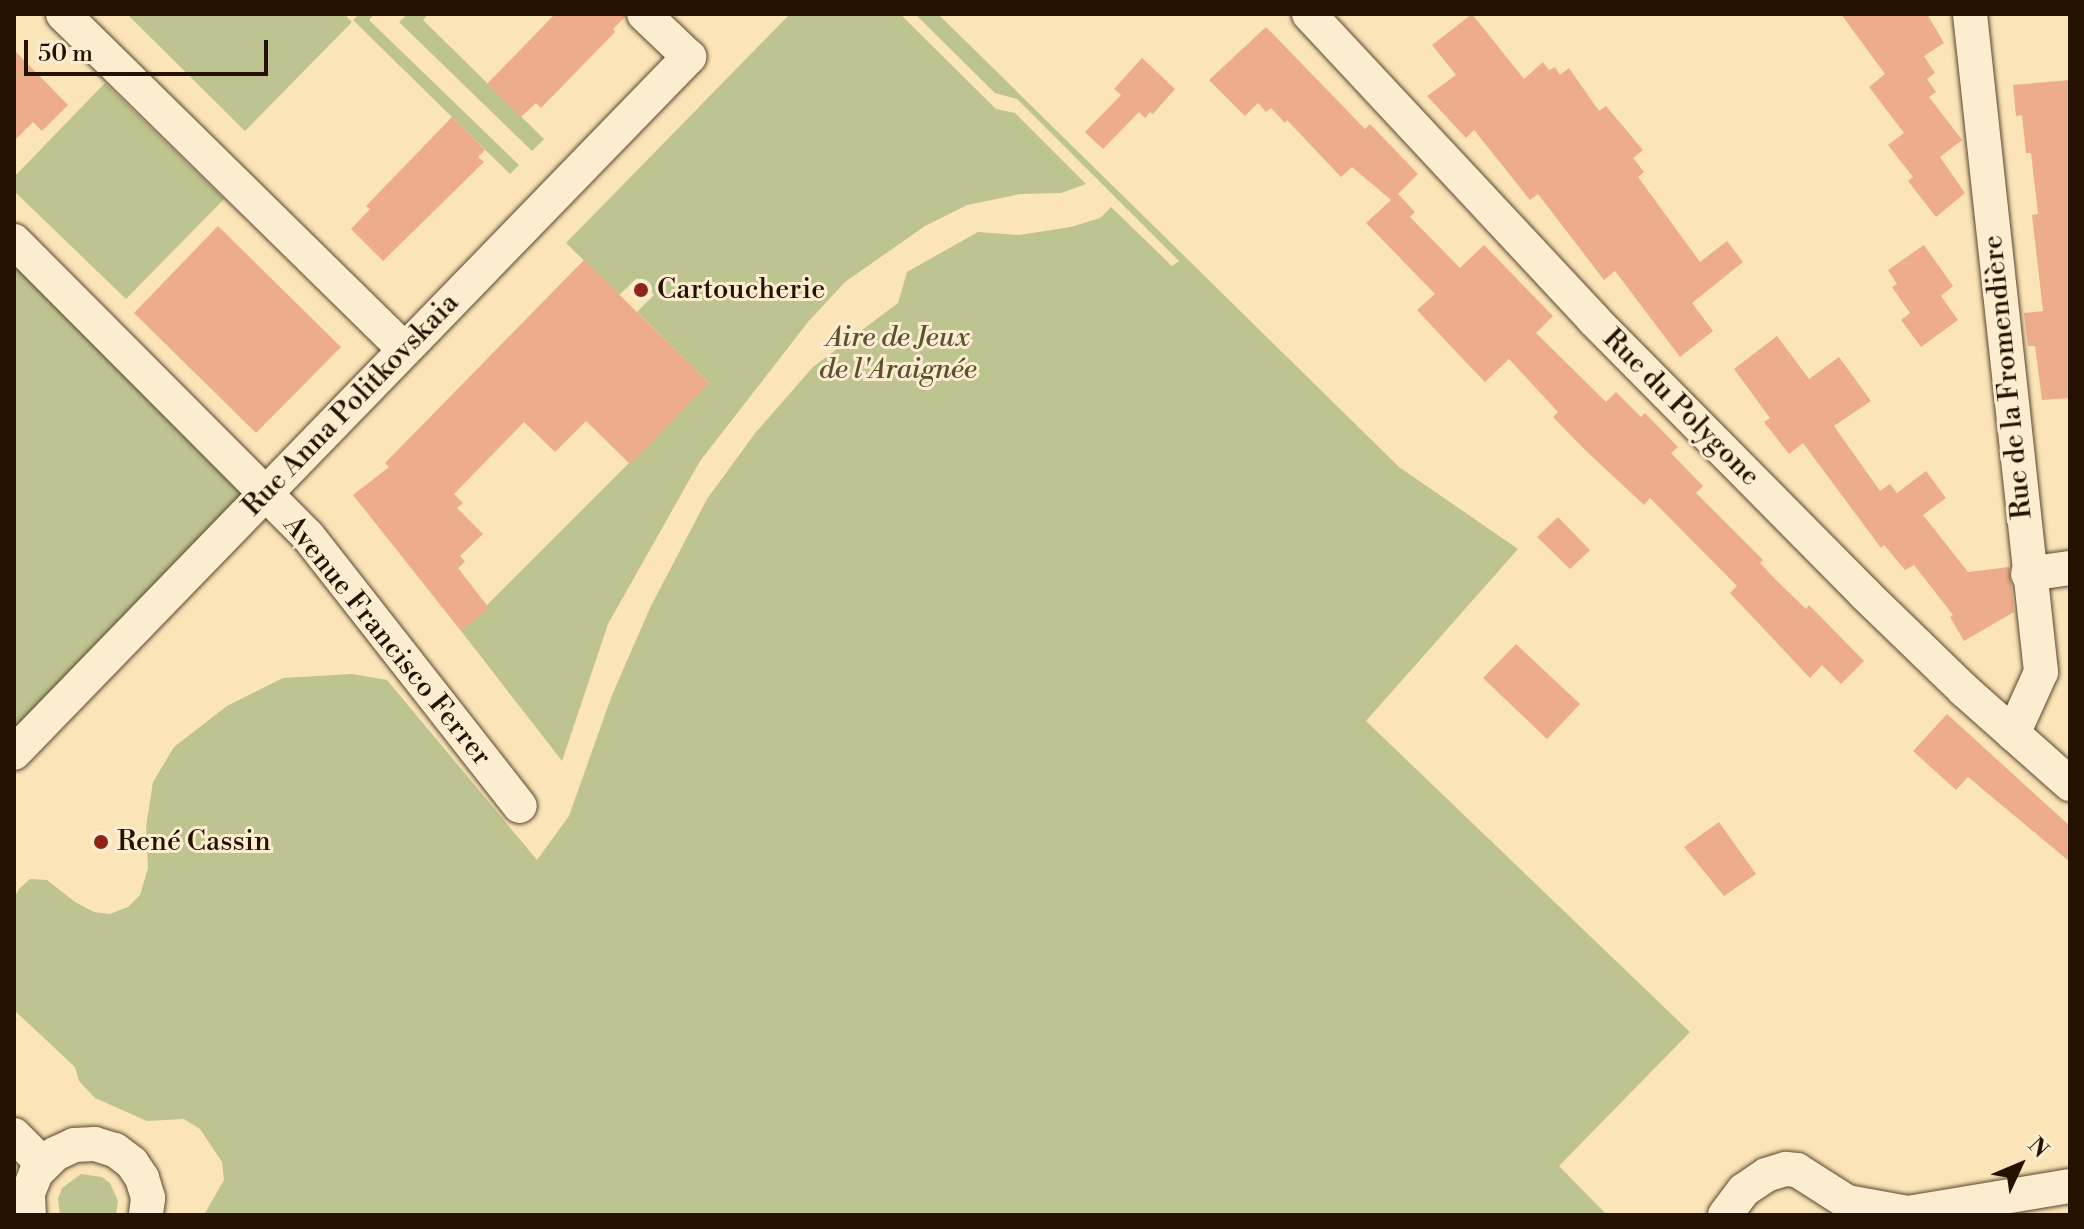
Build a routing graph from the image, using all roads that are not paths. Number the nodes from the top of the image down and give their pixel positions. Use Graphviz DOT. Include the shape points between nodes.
graph roads {
  1 [pos="63,14"];
  2 [pos="644,14"];
  3 [pos="1309,14"];
  4 [pos="1970,14"];
  5 [pos="14,241"];
  6 [pos="405,350"];
  7 [pos="265,494"];
  8 [pos="2070,568"];
  9 [pos="2028,574"];
  10 [pos="2013,734"];
  11 [pos="14,753"];
  12 [pos="2070,784"];
  13 [pos="520,806"];
  14 [pos="14,1135"];
  15 [pos="44,1165"];
  16 [pos="2070,1186"];
  17 [pos="29,1215"];
  18 [pos="146,1215"];
  19 [pos="1725,1215"];
  1 -- 6 [label="street"];
  2 -- 6 [label="street, Rue Anna Politkovskaia" via="689,57"];
  3 -- 10 [label="street, Rue du Polygone" via="1594,320 1865,594"];
  4 -- 9 [label="street, Rue de la Fromendière"];
  5 -- 7 [label="street, Avenue Francisco Ferrer"];
  6 -- 7 [label="street, Rue Anna Politkovskaia"];
  7 -- 11 [label="street, Rue Anna Politkovskaia"];
  7 -- 13 [label="street, Avenue Francisco Ferrer" via="308,536"];
  8 -- 9 [label="street"];
  9 -- 10 [label="street, Rue de la Fromendière" via="2041,672"];
  10 -- 12 [label="street, Rue du Polygone"];
  14 -- 15 [label="street"];
  15 -- 17 [label="street" via="28,1193"];
  15 -- 18 [label="street" via="74,1145 115,1150 142,1178"];
  16 -- 19 [label="street" via="1908,1213 1847,1202 1797,1170 1786,1169 1744,1190"];
}
